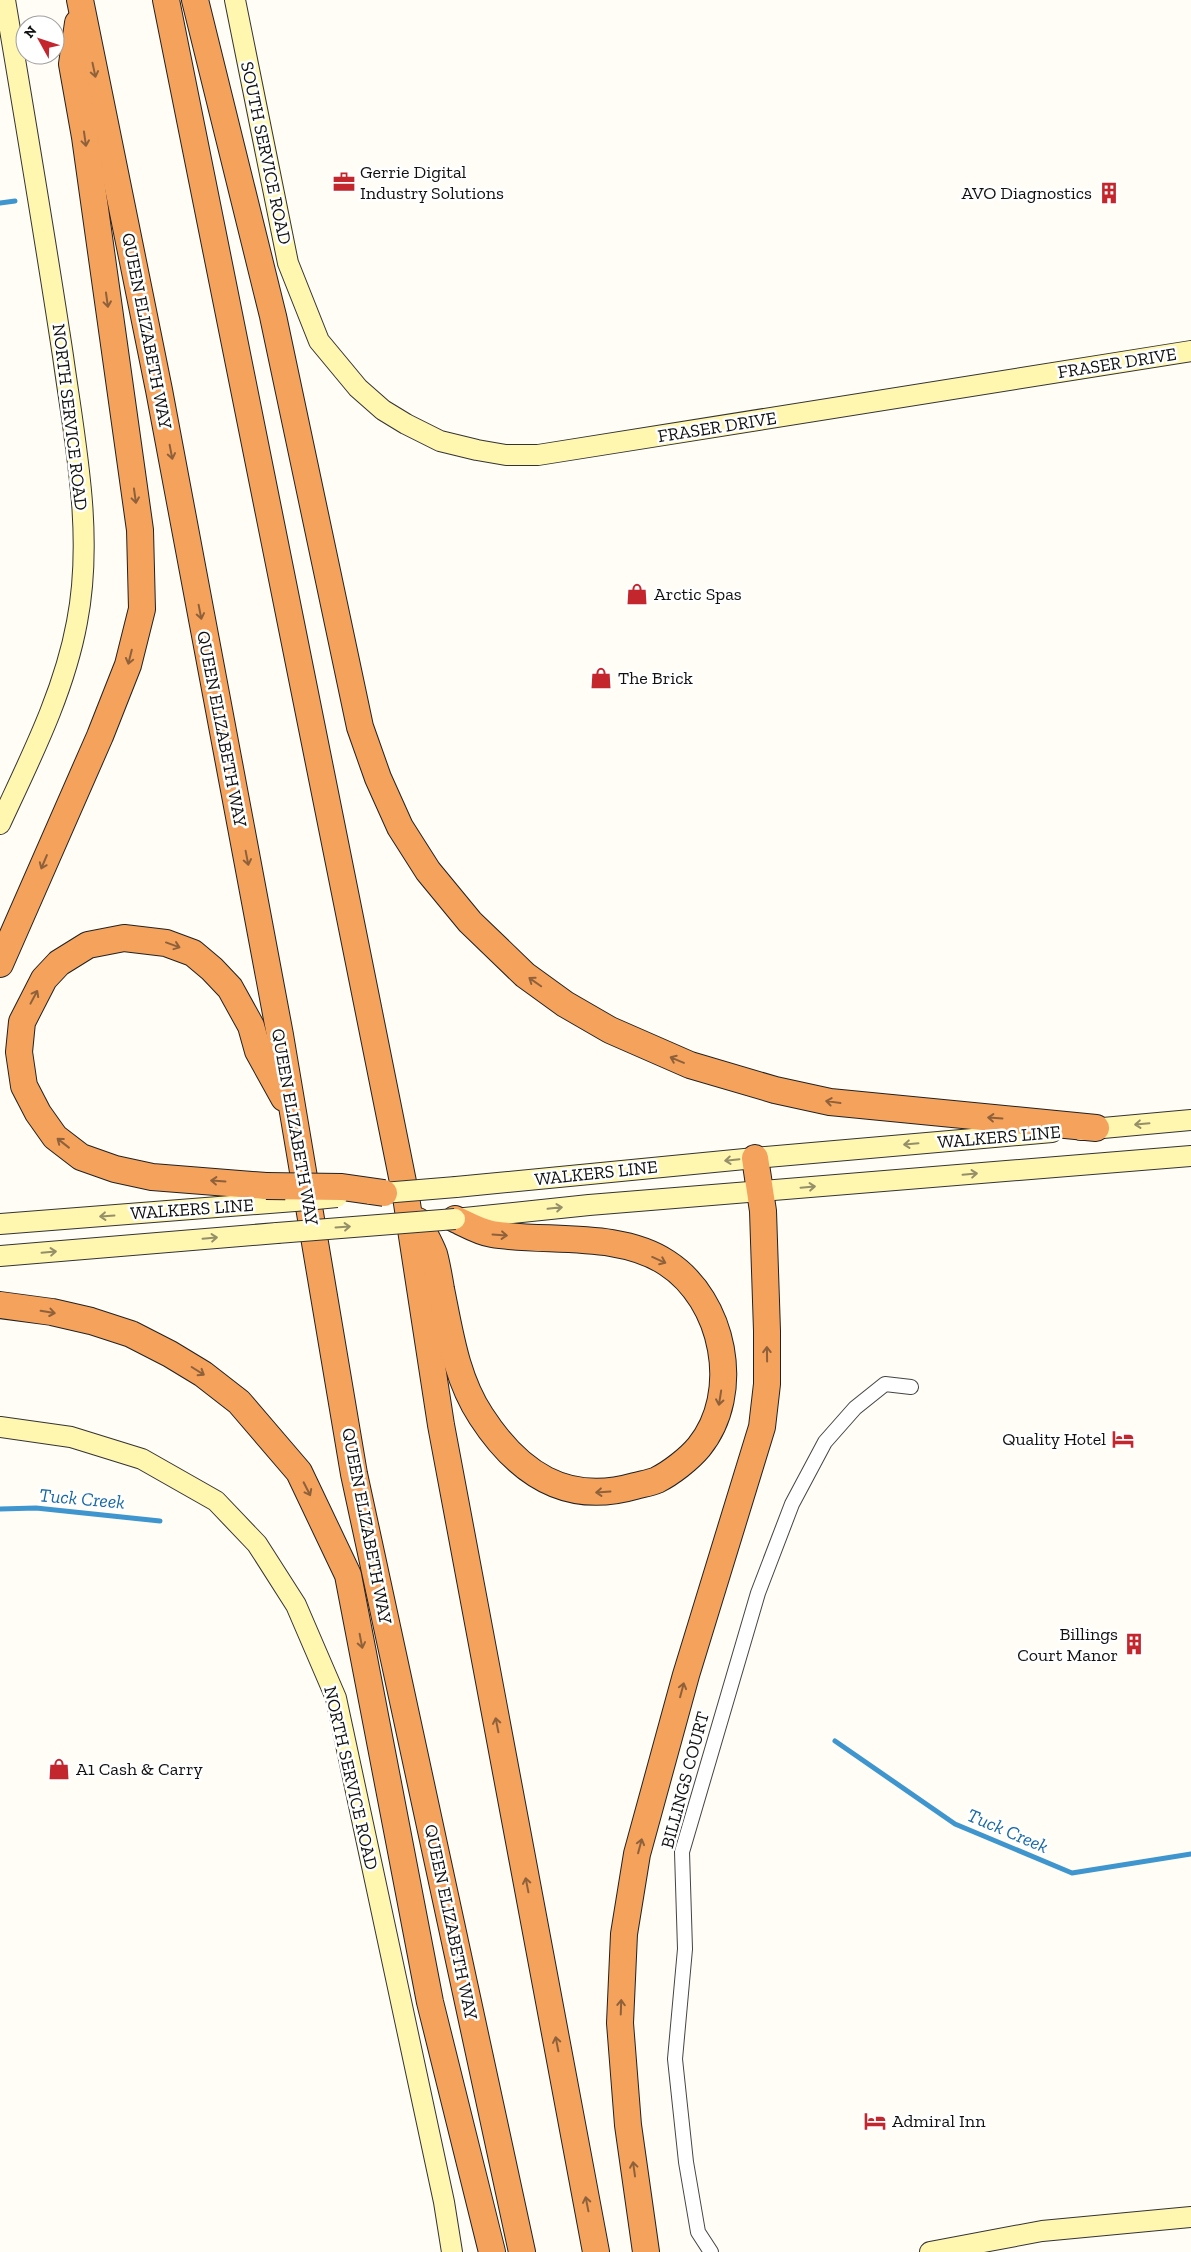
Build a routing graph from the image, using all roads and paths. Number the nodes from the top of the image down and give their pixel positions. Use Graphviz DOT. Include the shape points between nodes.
graph roads {
  1 [pos="5,0"];
  2 [pos="166,0"];
  3 [pos="195,0"];
  4 [pos="235,0"];
  5 [pos="81,2"];
  6 [pos="303,304"];
  7 [pos="1191,351"];
  8 [pos="0,824"];
  9 [pos="0,964"];
  10 [pos="1191,1120"];
  11 [pos="1096,1128"];
  12 [pos="1191,1156"];
  13 [pos="755,1158"];
  14 [pos="759,1192"];
  15 [pos="395,1195"];
  16 [pos="455,1218"];
  17 [pos="0,1224"];
  18 [pos="0,1256"];
  19 [pos="0,1305"];
  20 [pos="911,1387"];
  21 [pos="0,1427"];
  22 [pos="354,1474"];
  23 [pos="1191,2217"];
  24 [pos="452,2252"];
  25 [pos="492,2252"];
  26 [pos="522,2252"];
  27 [pos="596,2252"];
  28 [pos="646,2252"];
  29 [pos="711,2252"];
  30 [pos="930,2252"];
  1 -- 8 [label="street, NORTH SERVICE ROAD" via="76,448 84,549 77,621 65,669 40,737"];
  2 -- 15 [label="highway"];
  11 -- 3 [label="highway, one-way" via="830,1102 690,1065 610,1030 565,1004 525,975 470,922 428,871 400,827 360,727 273,316"];
  4 -- 6 [label="street, SOUTH SERVICE ROAD" via="288,263"];
  5 -- 9 [label="highway, one-way" via="72,64 140,530 142,609 121,683"];
  5 -- 22 [label="highway, QUEEN ELIZABETH WAY, one-way" via="159,390 276,1016"];
  6 -- 7 [label="street, FRASER DRIVE" via="324,348 358,388 383,410 440,441 506,455 538,455"];
  10 -- 11 [label="street, WALKERS LINE, one-way"];
  11 -- 13 [label="street, WALKERS LINE, one-way"];
  14 -- 12 [label="street, WALKERS LINE, one-way"];
  13 -- 14 [label="highway"];
  13 -- 15 [label="street, WALKERS LINE, one-way, bridge"];
  16 -- 14 [label="street, WALKERS LINE, one-way"];
  28 -- 14 [label="highway, one-way" via="628,2125 620,2023 624,1934 638,1854 686,1675 762,1427 767,1384 767,1331 763,1211"];
  16 -- 15 [label="highway, one-way" via="490,1234 609,1242 667,1263 686,1280 715,1322 722,1346 720,1403 699,1446 657,1480 604,1493 581,1492 560,1486 538,1476 515,1459 480,1415 465,1387 455,1360 434,1253"];
  15 -- 17 [label="street, WALKERS LINE, one-way, bridge"];
  15 -- 22 [label="highway, one-way, bridge" via="342,1187 266,1186 152,1177 81,1157 55,1137 24,1086 19,1052 22,1022 44,979 59,963 88,945 124,938 166,943 193,953 230,988 250,1026 258,1051 287,1104"];
  27 -- 15 [label="highway, one-way"];
  18 -- 16 [label="street, WALKERS LINE, one-way, bridge"];
  19 -- 25 [label="highway, one-way" via="52,1312 91,1322 131,1334 170,1354 203,1374 238,1402 299,1472 348,1574 430,2002"];
  20 -- 29 [label="street, BILLINGS COURT" via="885,1384 855,1408 825,1442 792,1504 758,1593 682,1852 685,1949 675,2059 686,2162 698,2232"];
  21 -- 24 [label="street, NORTH SERVICE ROAD" via="71,1437 142,1459 216,1501 256,1544 296,1605 336,1698"];
  22 -- 26 [label="highway, QUEEN ELIZABETH WAY"];
  23 -- 30 [label="street" via="1042,2231"];
}
